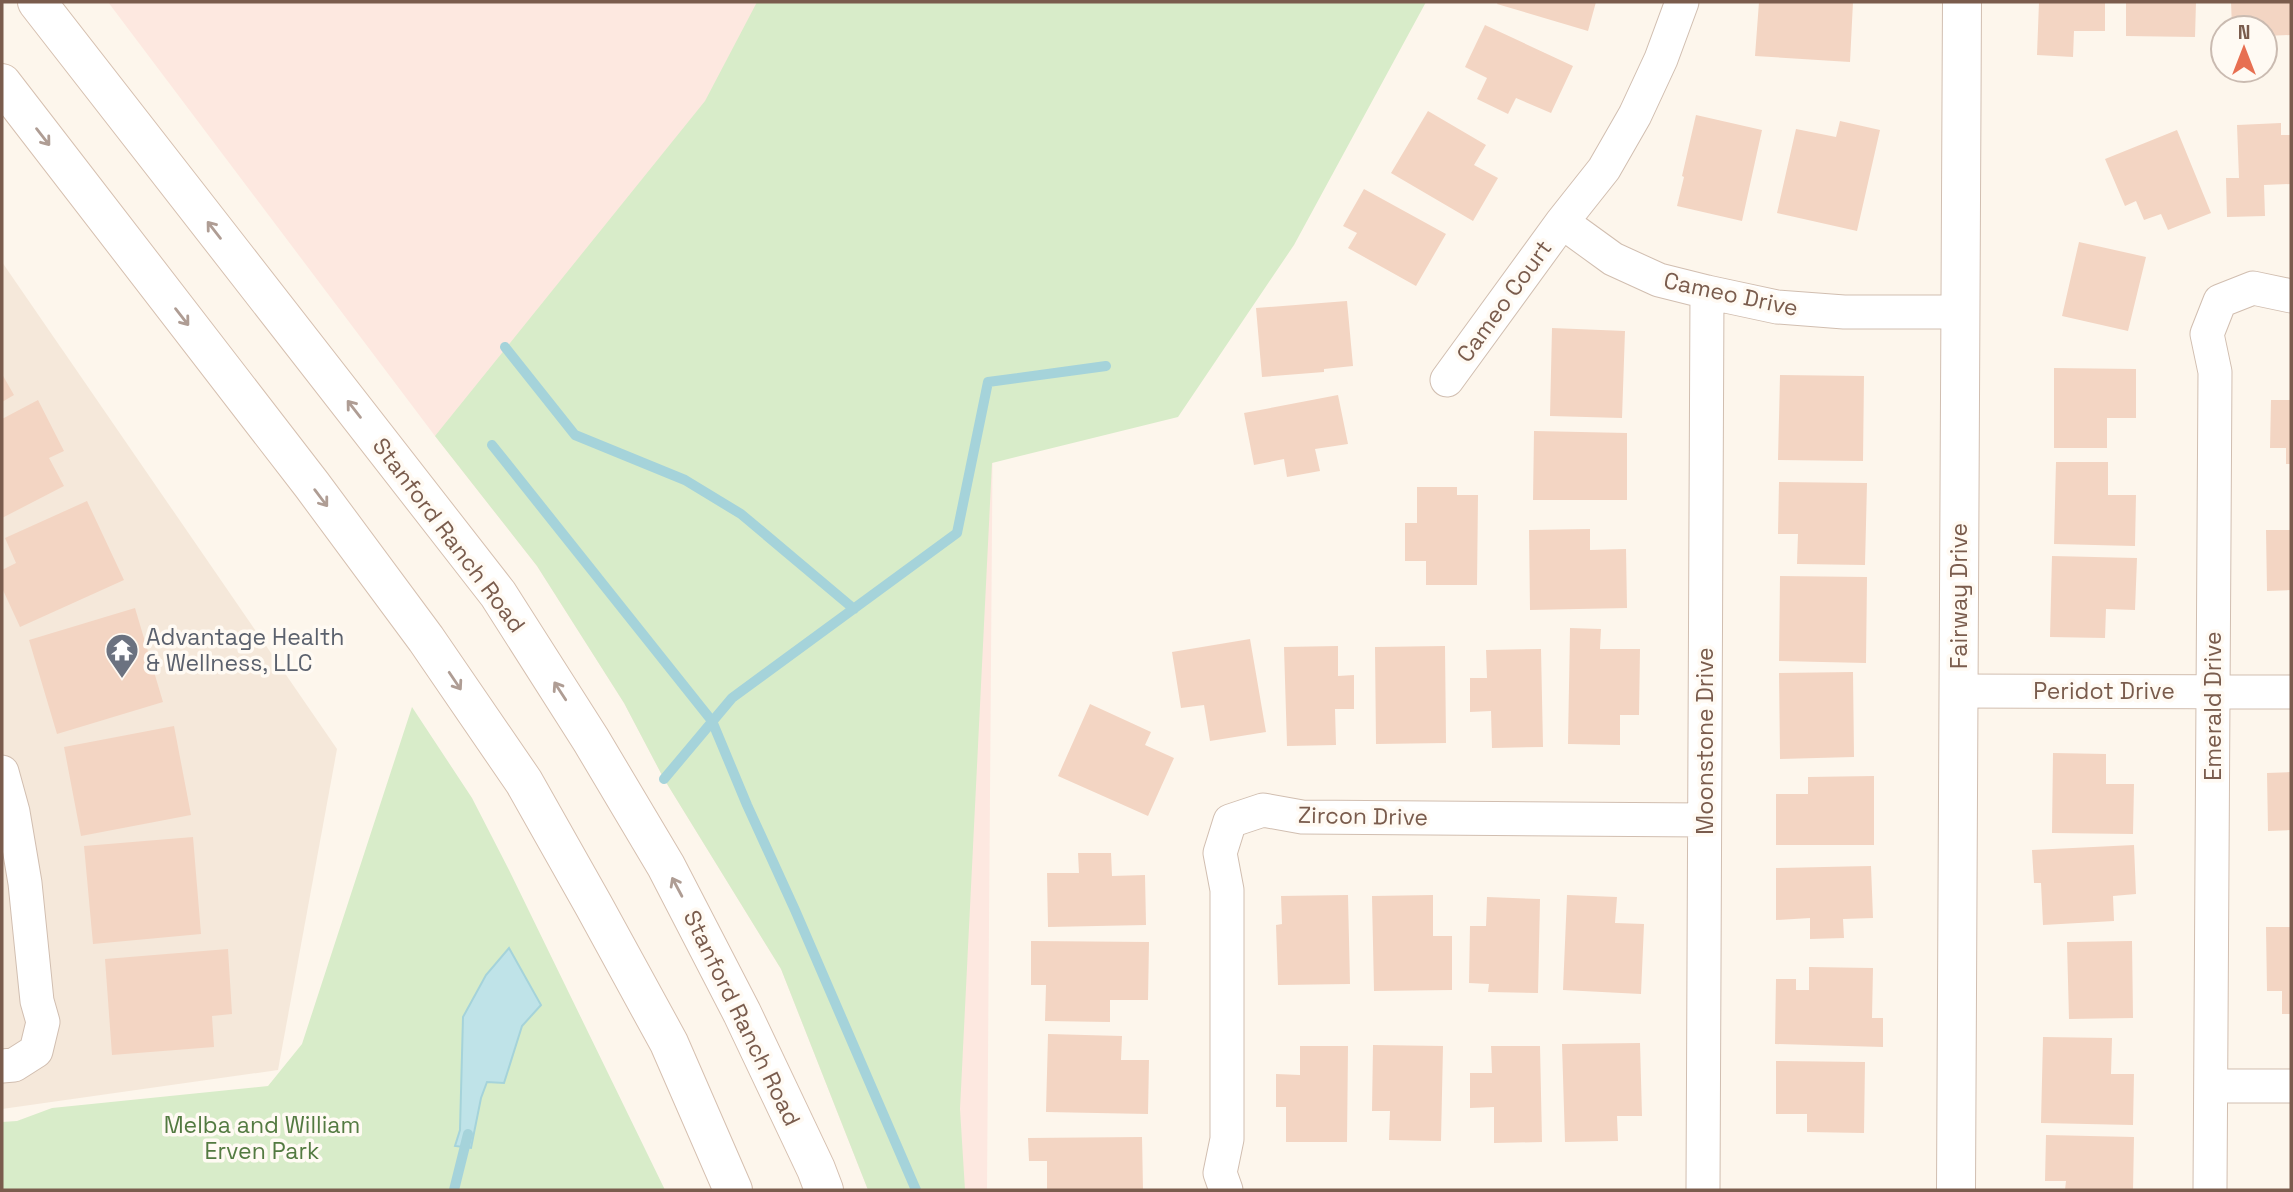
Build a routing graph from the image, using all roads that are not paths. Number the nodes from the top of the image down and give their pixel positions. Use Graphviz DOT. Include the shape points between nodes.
graph roads {
  1 [pos="12,2"];
  2 [pos="1682,2"];
  3 [pos="1962,2"];
  4 [pos="47,15"];
  5 [pos="2,83"];
  6 [pos="1562,222"];
  7 [pos="1707,292"];
  8 [pos="2291,296"];
  9 [pos="1960,313"];
  10 [pos="1447,380"];
  11 [pos="1958,691"];
  12 [pos="2213,691"];
  13 [pos="2291,692"];
  14 [pos="2,772"];
  15 [pos="1704,820"];
  16 [pos="2,1066"];
  17 [pos="2211,1086"];
  18 [pos="2291,1086"];
  19 [pos="733,1190"];
  20 [pos="824,1190"];
  21 [pos="1226,1190"];
  22 [pos="1703,1190"];
  23 [pos="1956,1190"];
  24 [pos="2210,1190"];
  1 -- 4 [label="main road"];
  2 -- 6 [label="street" via="1635,115 1604,169"];
  3 -- 9 [label="main road, Fairway Drive"];
  20 -- 4 [label="main road, Stanford Ranch Road, one-way" via="742,1013 666,866 498,594"];
  5 -- 19 [label="main road, one-way" via="303,474 426,639 524,782 669,1043"];
  6 -- 7 [label="street, Cameo Drive" via="1613,259 1659,280"];
  6 -- 10 [label="street, Cameo Court"];
  7 -- 9 [label="street, Cameo Drive" via="1777,307"];
  7 -- 15 [label="street, Moonstone Drive"];
  8 -- 12 [label="street, Emerald Drive" via="2253,288 2220,301 2207,334 2214,372"];
  9 -- 11 [label="main road, Fairway Drive"];
  11 -- 12 [label="street, Peridot Drive"];
  11 -- 23 [label="main road, Fairway Drive"];
  12 -- 13 [label="street, Peridot Drive"];
  12 -- 17 [label="street, Emerald Drive"];
  14 -- 16 [label="street" via="25,883 43,1021 36,1051 13,1065"];
  15 -- 21 [label="street, Zircon Drive" via="1302,817 1263,810 1230,821 1220,853 1227,890 1227,1139 1220,1173"];
  15 -- 22 [label="street, Moonstone Drive"];
  17 -- 18 [label="street"];
  17 -- 24 [label="street, Emerald Drive"];
}
